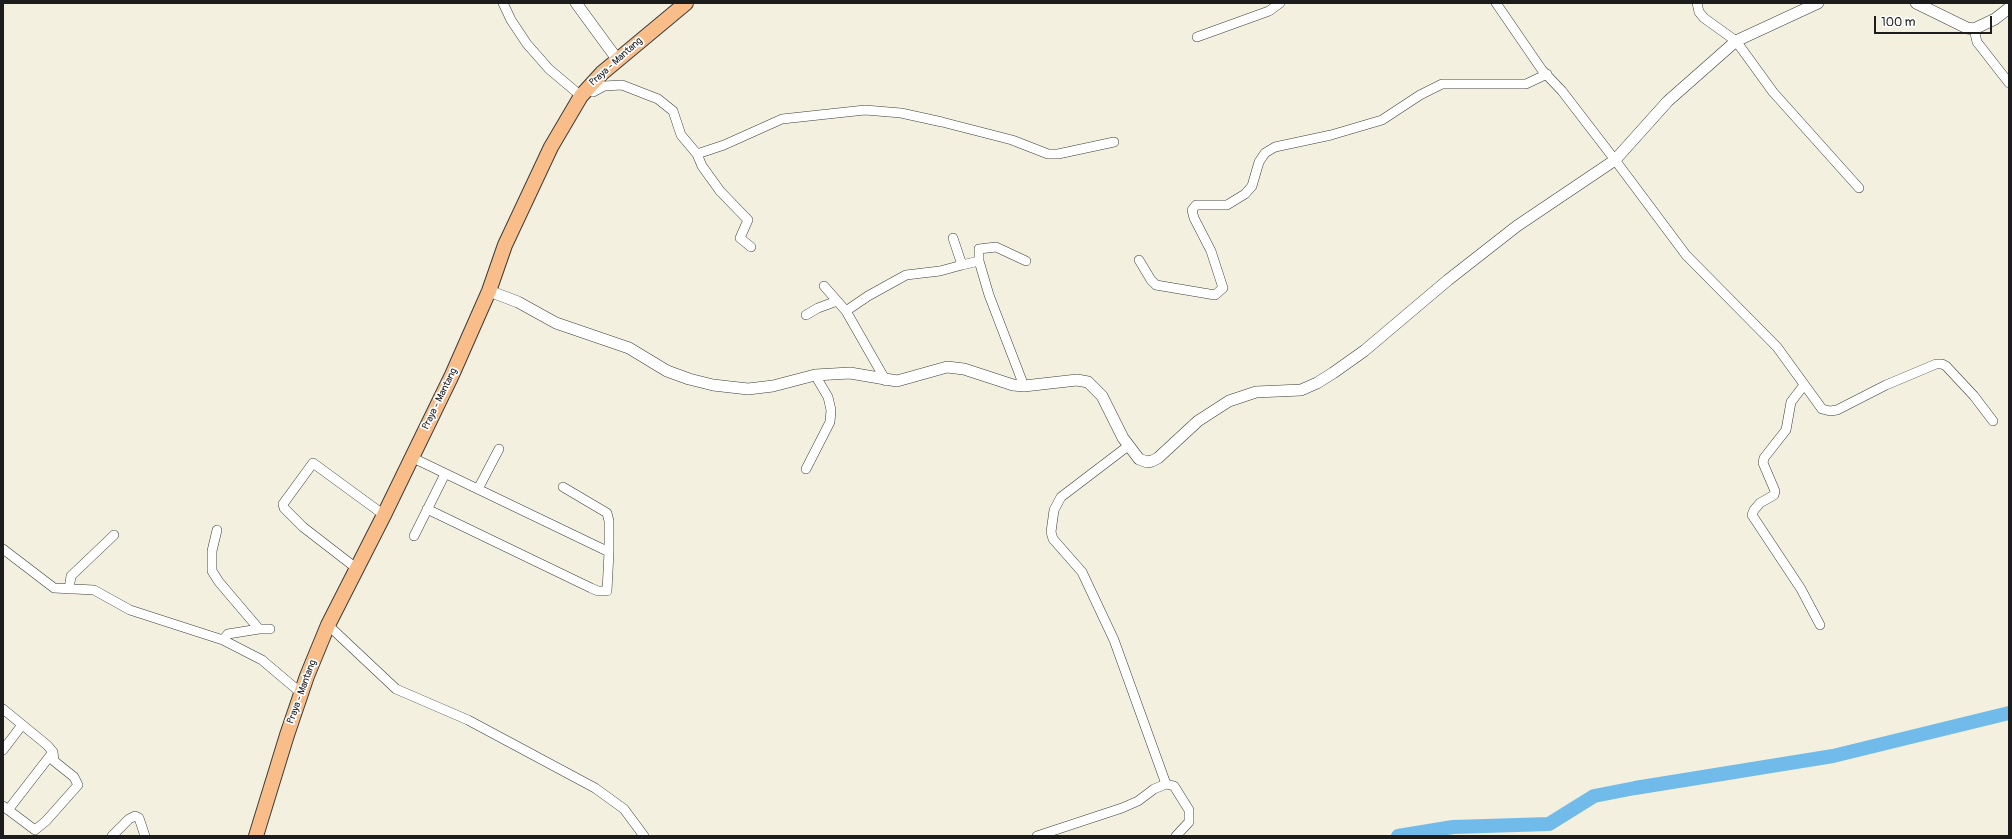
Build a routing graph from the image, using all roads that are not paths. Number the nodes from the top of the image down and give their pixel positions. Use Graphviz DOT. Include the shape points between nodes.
graph roads {
  1 [pos="503,3"];
  2 [pos="576,3"];
  3 [pos="686,3"];
  4 [pos="1280,3"];
  5 [pos="1496,3"];
  6 [pos="1697,3"];
  7 [pos="1818,3"];
  8 [pos="1916,3"];
  9 [pos="2009,8"];
  10 [pos="1974,29"];
  11 [pos="1197,37"];
  12 [pos="1736,41"];
  13 [pos="617,59"];
  14 [pos="1547,74"];
  15 [pos="2009,83"];
  16 [pos="584,93"];
  17 [pos="1114,142"];
  18 [pos="696,154"];
  19 [pos="1616,160"];
  20 [pos="1859,188"];
  21 [pos="953,238"];
  22 [pos="750,247"];
  23 [pos="1139,260"];
  24 [pos="979,261"];
  25 [pos="1026,261"];
  26 [pos="962,265"];
  27 [pos="824,286"];
  28 [pos="489,291"];
  29 [pos="837,301"];
  30 [pos="846,312"];
  31 [pos="806,315"];
  32 [pos="815,375"];
  33 [pos="886,380"];
  34 [pos="1024,386"];
  35 [pos="1804,386"];
  36 [pos="1993,421"];
  37 [pos="1128,446"];
  38 [pos="499,449"];
  39 [pos="412,457"];
  40 [pos="806,469"];
  41 [pos="445,474"];
  42 [pos="563,487"];
  43 [pos="478,489"];
  44 [pos="428,509"];
  45 [pos="384,515"];
  46 [pos="217,530"];
  47 [pos="114,535"];
  48 [pos="414,536"];
  49 [pos="4,552"];
  50 [pos="609,552"];
  51 [pos="356,568"];
  52 [pos="69,589"];
  53 [pos="328,625"];
  54 [pos="1820,626"];
  55 [pos="259,629"];
  56 [pos="270,629"];
  57 [pos="224,640"];
  58 [pos="301,693"];
  59 [pos="3,708"];
  60 [pos="22,725"];
  61 [pos="3,750"];
  62 [pos="53,752"];
  63 [pos="1166,784"];
  64 [pos="6,808"];
  65 [pos="112,836"];
  66 [pos="145,836"];
  67 [pos="256,836"];
  68 [pos="644,836"];
  69 [pos="1037,836"];
  70 [pos="1176,836"];
  1 -- 16 [label="street" via="527,44 549,69"];
  2 -- 13 [label="street"];
  3 -- 13 [label="main road, Praya - Mantang"];
  4 -- 11 [label="street" via="1269,11"];
  5 -- 14 [label="street"];
  6 -- 12 [label="street" via="1704,18"];
  7 -- 12 [label="street"];
  8 -- 10 [label="street"];
  9 -- 10 [label="street" via="1996,19"];
  10 -- 15 [label="street" via="1977,42"];
  12 -- 19 [label="street" via="1668,101"];
  12 -- 20 [label="street" via="1773,92"];
  13 -- 16 [label="main road, Praya - Mantang"];
  14 -- 19 [label="street"];
  14 -- 23 [label="street" via="1526,84 1442,84 1382,120 1331,135 1275,147 1265,153 1259,162 1252,186 1245,194 1227,205 1196,205 1192,210 1211,251 1222,288 1215,295 1156,286"];
  16 -- 18 [label="street" via="593,92 604,86 622,85 658,99 673,111 681,135"];
  16 -- 28 [label="main road, Praya - Mantang" via="543,162 505,245"];
  17 -- 18 [label="street" via="1048,154 1005,138 942,122 901,113 865,110 782,119 724,145"];
  18 -- 22 [label="street" via="720,191 748,220 740,238"];
  19 -- 35 [label="street" via="1686,256 1777,347"];
  19 -- 37 [label="street" via="1517,226 1364,351 1317,384 1301,390 1256,392 1230,401 1198,421 1152,461 1139,459"];
  21 -- 26 [label="street"];
  24 -- 25 [label="street" via="979,249 996,246"];
  24 -- 26 [label="street"];
  24 -- 34 [label="street" via="989,295"];
  26 -- 30 [label="street" via="940,271 906,275 868,296"];
  27 -- 29 [label="street"];
  28 -- 32 [label="street" via="518,302 556,323 629,348 667,371 689,379 748,389 773,386"];
  28 -- 39 [label="main road, Praya - Mantang"];
  29 -- 30 [label="street"];
  29 -- 31 [label="street"];
  30 -- 33 [label="street"];
  32 -- 33 [label="street" via="850,373"];
  32 -- 40 [label="street" via="828,397 830,422"];
  33 -- 34 [label="street" via="904,380 947,367 964,369 1003,383"];
  34 -- 37 [label="street" via="1077,380 1088,382 1102,396"];
  35 -- 36 [label="street" via="1822,409 1830,411 1936,364 1942,364 1974,396"];
  35 -- 54 [label="street" via="1791,402 1786,430 1764,458 1763,464 1775,491 1774,495 1760,503 1752,516 1800,589"];
  37 -- 63 [label="street" via="1061,497 1054,510 1051,532 1053,539 1082,572 1114,640"];
  38 -- 43 [label="street"];
  39 -- 41 [label="street"];
  39 -- 45 [label="main road, Praya - Mantang"];
  41 -- 43 [label="street"];
  41 -- 44 [label="street"];
  42 -- 50 [label="street" via="607,513"];
  43 -- 50 [label="street"];
  44 -- 48 [label="street"];
  44 -- 50 [label="street" via="598,591 607,591"];
  45 -- 51 [label="main road, Praya - Mantang"];
  45 -- 51 [label="street" via="313,463 283,504 303,527"];
  46 -- 55 [label="street" via="212,551 212,571"];
  47 -- 52 [label="street" via="71,576"];
  49 -- 52 [label="street" via="54,588"];
  51 -- 53 [label="main road, Praya - Mantang"];
  52 -- 57 [label="street" via="94,590 125,608"];
  53 -- 58 [label="main road, Praya - Mantang"];
  53 -- 68 [label="street" via="396,689 468,720 595,788 624,809"];
  55 -- 56 [label="street"];
  55 -- 57 [label="street" via="228,634"];
  57 -- 58 [label="street" via="262,660"];
  58 -- 67 [label="main road, Praya - Mantang"];
  59 -- 60 [label="street"];
  60 -- 61 [label="street"];
  60 -- 62 [label="street"];
  62 -- 64 [label="street"];
  62 -- 64 [label="street" via="54,760 74,777 78,782 77,786 36,830"];
  63 -- 69 [label="street" via="1122,808"];
  63 -- 70 [label="street" via="1174,786 1189,810 1189,822"];
  65 -- 66 [label="street" via="135,816 139,818"];
}
